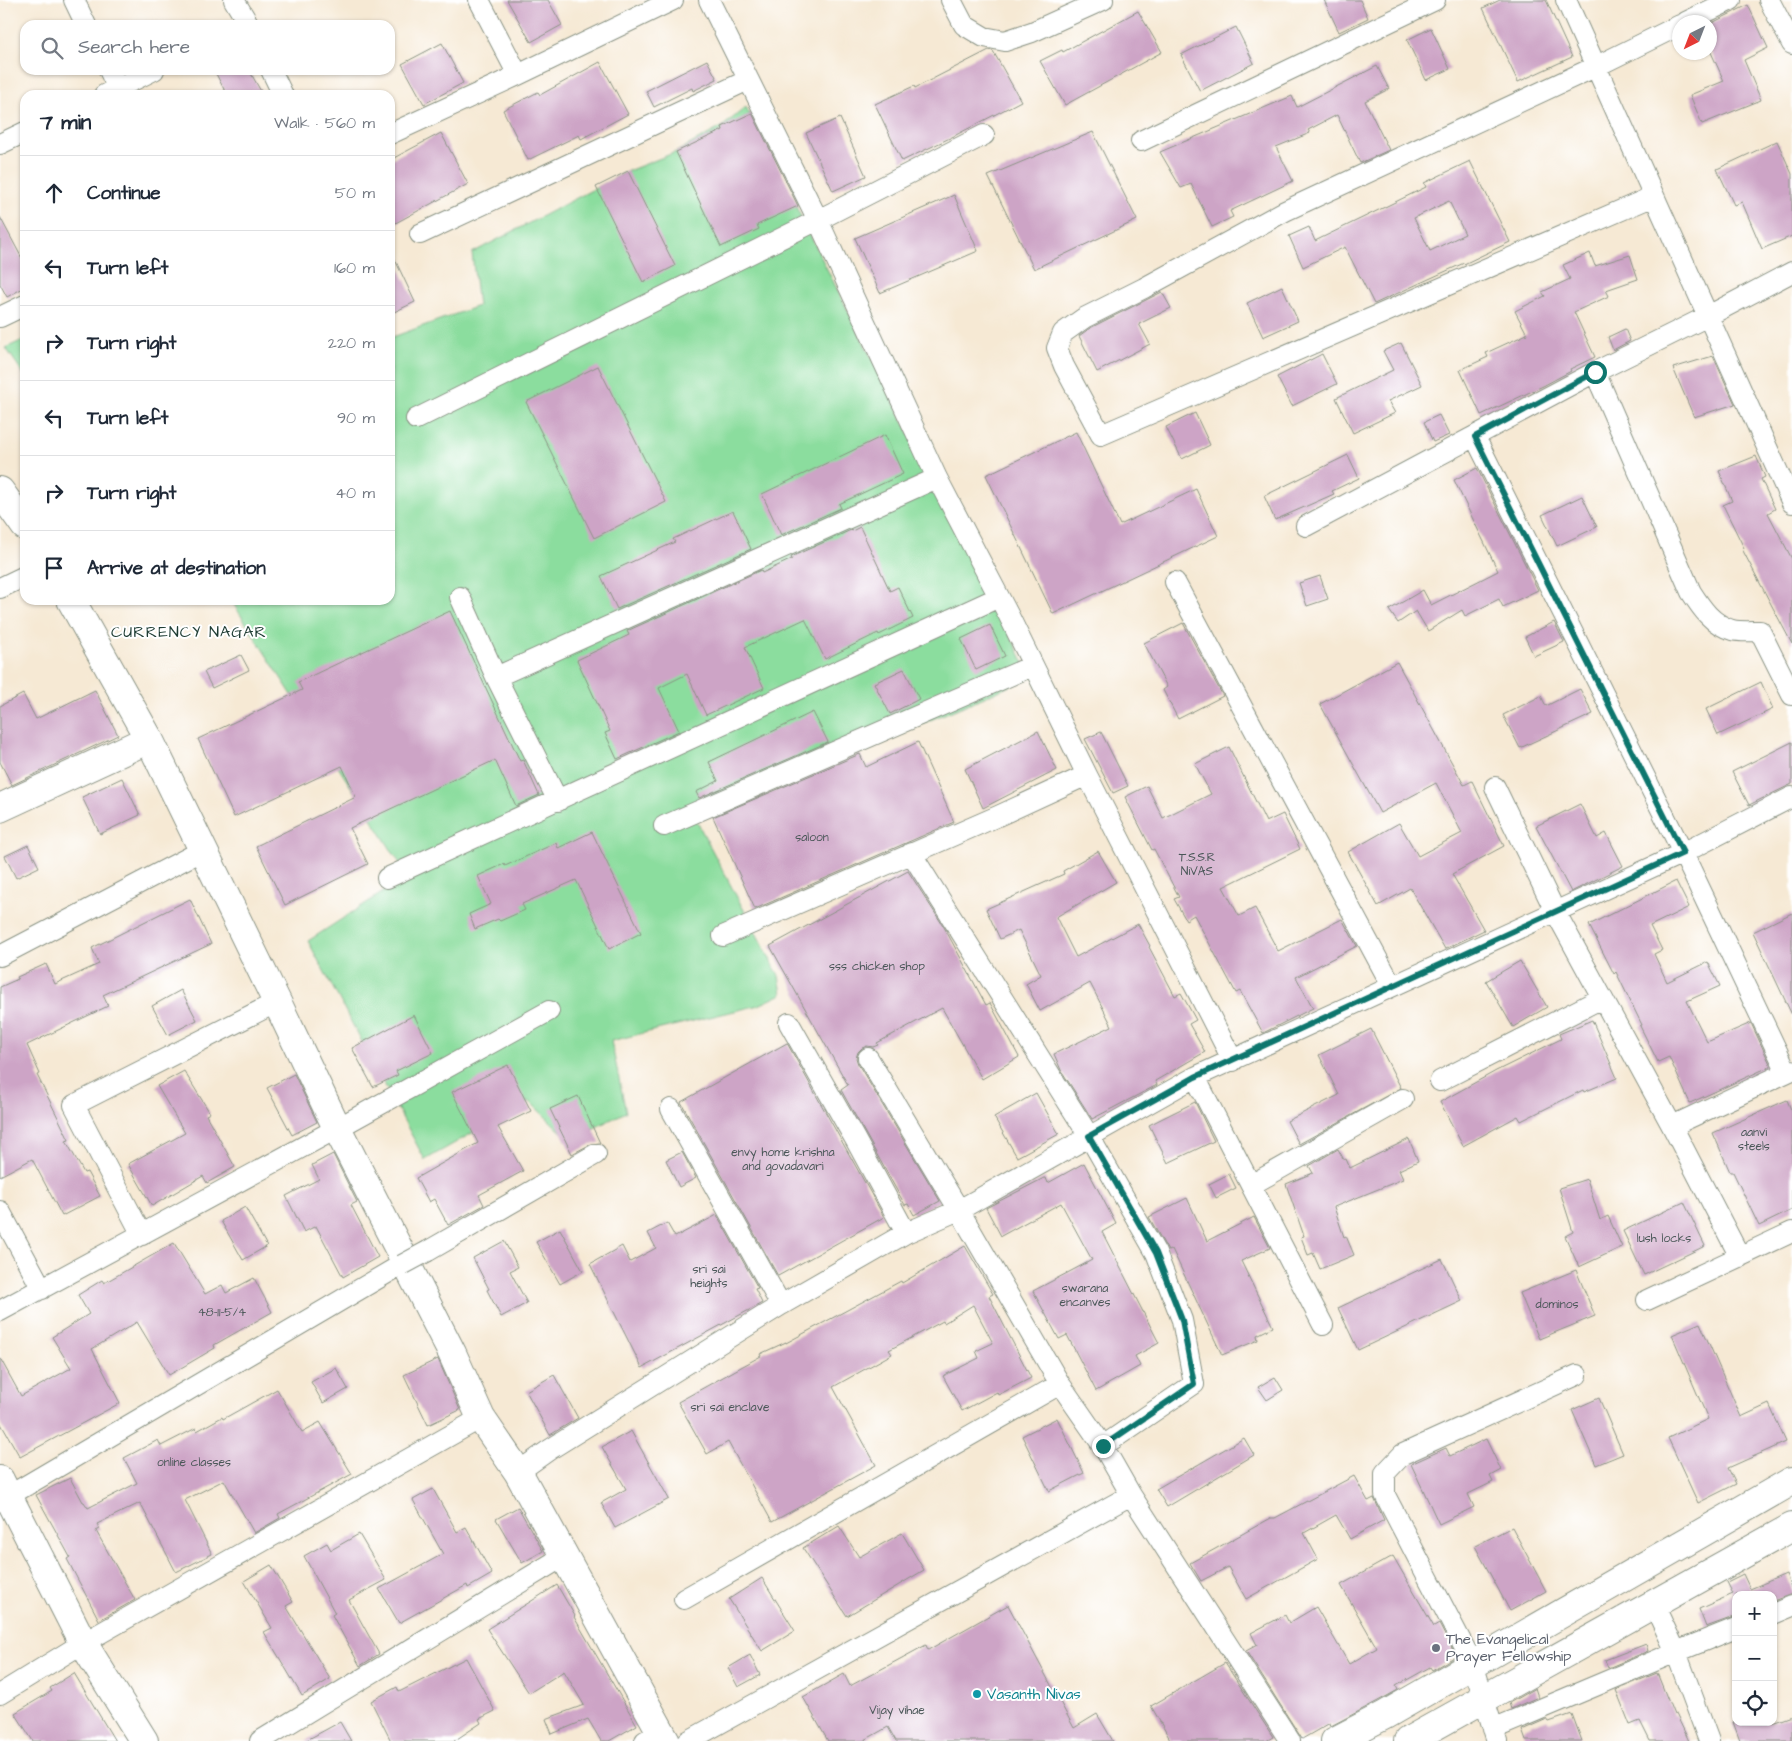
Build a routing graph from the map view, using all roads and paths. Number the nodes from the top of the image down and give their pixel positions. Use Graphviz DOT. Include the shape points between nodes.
graph roads {
  1 [pos="74,0"];
  2 [pos="234,0"];
  3 [pos="479,0"];
  4 [pos="672,0"];
  5 [pos="709,0"];
  6 [pos="950,0"];
  7 [pos="1102,0"];
  8 [pos="1435,0"];
  9 [pos="1566,0"];
  10 [pos="1731,0"];
  11 [pos="1769,0"];
  12 [pos="1700,15"];
  13 [pos="84,20"];
  14 [pos="244,20"];
  15 [pos="1672,30"];
  16 [pos="1792,44"];
  17 [pos="1597,66"];
  18 [pos="109,75"];
  19 [pos="144,75"];
  20 [pos="273,75"];
  21 [pos="518,75"];
  22 [pos="748,80"];
  23 [pos="111,90"];
  24 [pos="115,90"];
  25 [pos="281,90"];
  26 [pos="395,132"];
  27 [pos="20,134"];
  28 [pos="984,135"];
  29 [pos="1141,142"];
  30 [pos="0,144"];
  31 [pos="1654,196"];
  32 [pos="818,220"];
  33 [pos="420,234"];
  34 [pos="1792,272"];
  35 [pos="20,307"];
  36 [pos="1708,316"];
  37 [pos="0,317"];
  38 [pos="1595,372"];
  39 [pos="416,419"];
  40 [pos="1475,437"];
  41 [pos="937,478"];
  42 [pos="0,491"];
  43 [pos="1792,503"];
  44 [pos="20,519"];
  45 [pos="1306,526"];
  46 [pos="20,578"];
  47 [pos="1175,582"];
  48 [pos="0,588"];
  49 [pos="460,597"];
  50 [pos="999,597"];
  51 [pos="74,605"];
  52 [pos="1032,666"];
  53 [pos="496,677"];
  54 [pos="1792,695"];
  55 [pos="148,739"];
  56 [pos="1087,775"];
  57 [pos="1495,788"];
  58 [pos="1792,797"];
  59 [pos="558,800"];
  60 [pos="0,808"];
  61 [pos="664,826"];
  62 [pos="203,850"];
  63 [pos="911,853"];
  64 [pos="1683,853"];
  65 [pos="387,878"];
  66 [pos="1555,911"];
  67 [pos="723,936"];
  68 [pos="0,956"];
  69 [pos="1392,986"];
  70 [pos="1602,998"];
  71 [pos="278,1002"];
  72 [pos="549,1011"];
  73 [pos="789,1023"];
  74 [pos="868,1058"];
  75 [pos="1232,1060"];
  76 [pos="1790,1071"];
  77 [pos="1195,1077"];
  78 [pos="1440,1081"];
  79 [pos="1403,1099"];
  80 [pos="671,1109"];
  81 [pos="341,1126"];
  82 [pos="1672,1126"];
  83 [pos="1089,1136"];
  84 [pos="596,1154"];
  85 [pos="1251,1185"];
  86 [pos="959,1210"];
  87 [pos="0,1211"];
  88 [pos="1792,1232"];
  89 [pos="906,1233"];
  90 [pos="142,1235"];
  91 [pos="1740,1257"];
  92 [pos="412,1259"];
  93 [pos="42,1289"];
  94 [pos="1647,1300"];
  95 [pos="781,1305"];
  96 [pos="0,1312"];
  97 [pos="1323,1325"];
  98 [pos="1577,1374"];
  99 [pos="1060,1384"];
  100 [pos="481,1418"];
  101 [pos="1103,1446"];
  102 [pos="524,1468"];
  103 [pos="1792,1481"];
  104 [pos="3,1492"];
  105 [pos="1131,1495"];
  106 [pos="1792,1527"];
  107 [pos="564,1556"];
  108 [pos="684,1599"];
  109 [pos="1654,1605"];
  110 [pos="1792,1606"];
  111 [pos="1777,1612"];
  112 [pos="1732,1630"];
  113 [pos="83,1643"];
  114 [pos="1676,1652"];
  115 [pos="1473,1664"];
  116 [pos="0,1694"];
  117 [pos="1485,1699"];
  118 [pos="1495,1735"];
  119 [pos="657,1738"];
  120 [pos="144,1741"];
  121 [pos="260,1741"];
  122 [pos="688,1741"];
  123 [pos="1290,1741"];
  124 [pos="1335,1741"];
  125 [pos="1408,1741"];
  126 [pos="1709,1741"];
  1 -- 13 [label="street"];
  2 -- 14 [label="street"];
  3 -- 21 [label="street"];
  4 -- 21 [label="street"];
  5 -- 22 [label="street"];
  6 -- 7 [label="street" via="964,25 984,37 1005,40 1032,32"];
  8 -- 29 [label="street"];
  9 -- 17 [label="street"];
  10 -- 12 [label="street"];
  11 -- 16 [label="street"];
  15 -- 17 [label="street"];
  17 -- 31 [label="street"];
  17 -- 31 [label="street" via="1285,211 1084,318 1063,333 1057,348 1064,366 1101,435"];
  18 -- 23 [label="street"];
  19 -- 24 [label="street"];
  20 -- 25 [label="street"];
  21 -- 26 [label="street"];
  22 -- 32 [label="street"];
  22 -- 33 [label="street"];
  27 -- 30 [label="street"];
  28 -- 32 [label="street"];
  31 -- 36 [label="street"];
  32 -- 39 [label="street"];
  32 -- 41 [label="street"];
  34 -- 36 [label="street"];
  35 -- 37 [label="street"];
  36 -- 38 [label="street"];
  36 -- 43 [label="street"];
  38 -- 40 [label="street"];
  38 -- 54 [label="street" via="1691,592 1715,622 1733,630 1760,631"];
  40 -- 45 [label="street"];
  40 -- 64 [label="street"];
  41 -- 50 [label="street"];
  41 -- 53 [label="street"];
  42 -- 44 [label="street"];
  46 -- 48 [label="street"];
  47 -- 69 [label="street"];
  49 -- 53 [label="street"];
  50 -- 52 [label="street"];
  50 -- 59 [label="street"];
  51 -- 55 [label="street"];
  52 -- 56 [label="street"];
  52 -- 61 [label="street"];
  53 -- 59 [label="street"];
  55 -- 60 [label="street"];
  55 -- 62 [label="street"];
  56 -- 63 [label="street"];
  56 -- 75 [label="street"];
  57 -- 66 [label="street"];
  58 -- 64 [label="street"];
  59 -- 65 [label="street"];
  62 -- 68 [label="street"];
  62 -- 71 [label="street"];
  63 -- 67 [label="street"];
  63 -- 83 [label="street"];
  64 -- 66 [label="street"];
  64 -- 76 [label="street"];
  66 -- 69 [label="street"];
  66 -- 70 [label="street"];
  69 -- 75 [label="street"];
  70 -- 78 [label="street"];
  70 -- 82 [label="street"];
  71 -- 81 [label="street"];
  71 -- 90 [label="street" via="74,1105"];
  72 -- 81 [label="street"];
  73 -- 89 [label="street"];
  74 -- 86 [label="street"];
  75 -- 77 [label="street"];
  76 -- 82 [label="street"];
  77 -- 83 [label="street"];
  77 -- 85 [label="street"];
  79 -- 85 [label="street"];
  80 -- 95 [label="street"];
  81 -- 90 [label="street"];
  81 -- 92 [label="street"];
  82 -- 91 [label="street"];
  83 -- 86 [label="street"];
  83 -- 101 [label="street" via="1156,1253 1182,1320 1194,1384"];
  84 -- 92 [label="street"];
  85 -- 97 [label="street"];
  86 -- 89 [label="street"];
  86 -- 99 [label="street"];
  87 -- 93 [label="street"];
  88 -- 91 [label="street"];
  89 -- 95 [label="street"];
  90 -- 93 [label="street"];
  91 -- 94 [label="street"];
  92 -- 100 [label="street"];
  92 -- 104 [label="street"];
  93 -- 96 [label="street"];
  95 -- 102 [label="street"];
  98 -- 115 [label="street" via="1402,1454 1384,1473 1385,1496"];
  99 -- 101 [label="street"];
  99 -- 108 [label="street"];
  100 -- 102 [label="street"];
  100 -- 113 [label="street"];
  101 -- 105 [label="street"];
  102 -- 107 [label="street"];
  103 -- 115 [label="street"];
  104 -- 113 [label="street"];
  105 -- 122 [label="street"];
  105 -- 123 [label="street"];
  106 -- 109 [label="street"];
  107 -- 119 [label="street"];
  107 -- 121 [label="street"];
  109 -- 114 [label="street"];
  109 -- 117 [label="street"];
  110 -- 111 [label="street"];
  112 -- 114 [label="street"];
  113 -- 116 [label="street"];
  113 -- 120 [label="street"];
  114 -- 118 [label="street"];
  114 -- 126 [label="street"];
  115 -- 117 [label="street"];
  115 -- 124 [label="street"];
  117 -- 118 [label="street"];
  117 -- 125 [label="street"];
}
